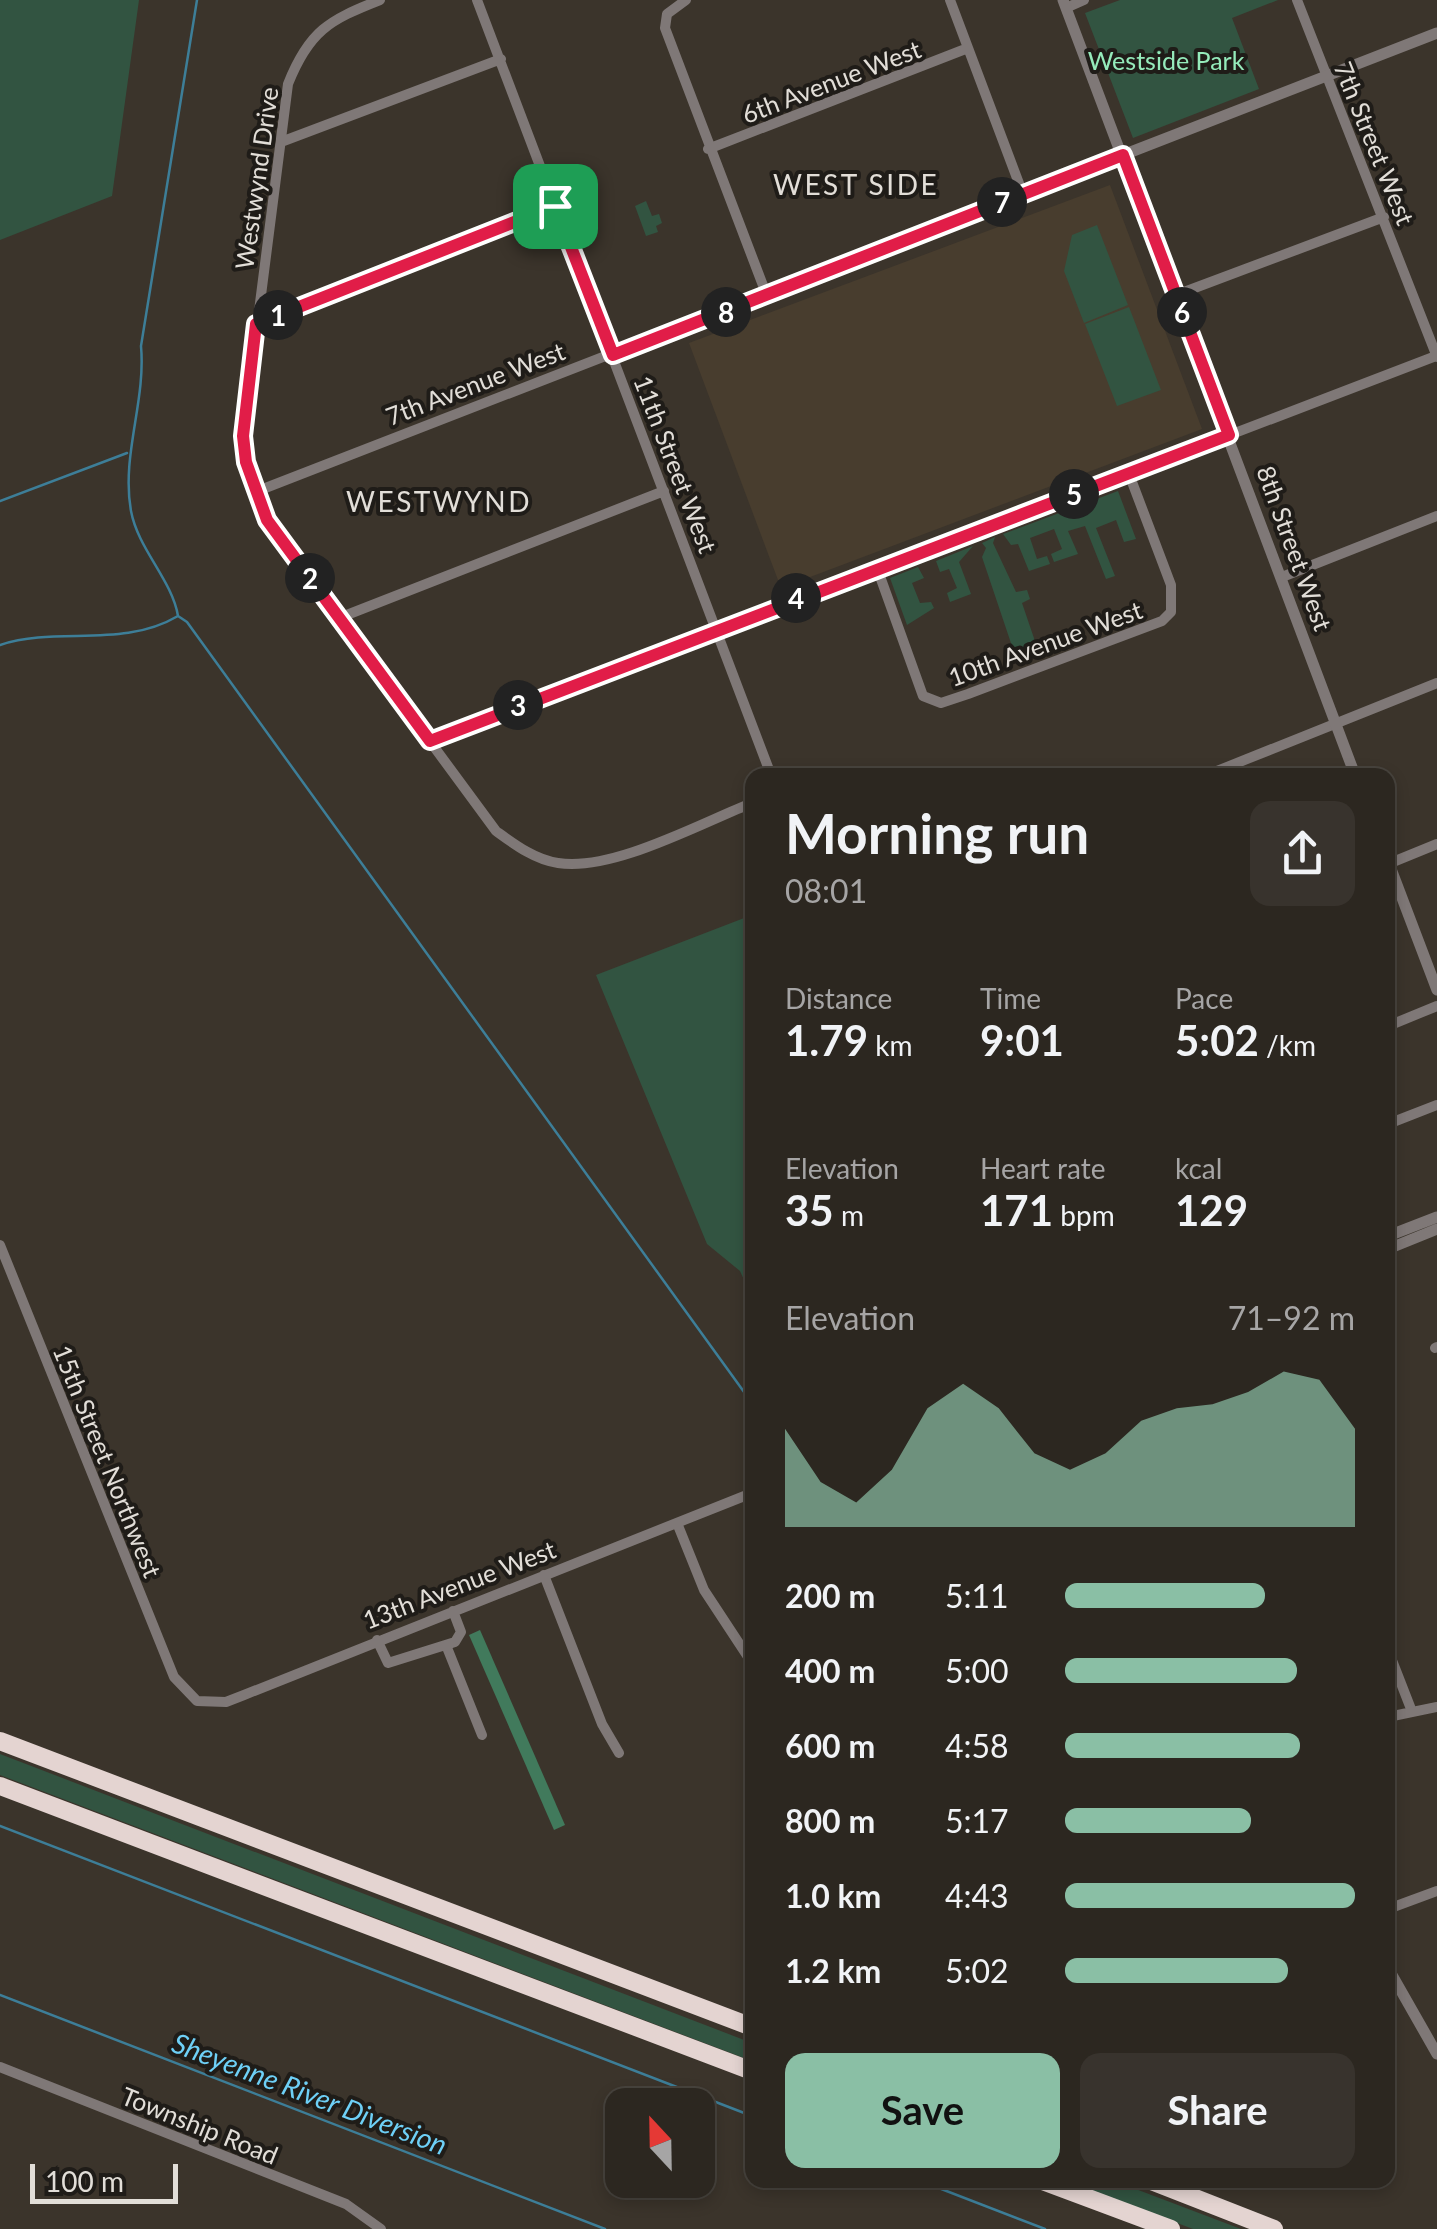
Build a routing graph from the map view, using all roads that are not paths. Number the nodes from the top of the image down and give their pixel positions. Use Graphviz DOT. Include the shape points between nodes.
graph roads {
  1 [pos="380,0"];
  2 [pos="477,0"];
  3 [pos="950,0"];
  4 [pos="1084,0"];
  5 [pos="1297,0"];
  6 [pos="683,1"];
  7 [pos="1064,4"];
  8 [pos="1437,33"];
  9 [pos="968,48"];
  10 [pos="501,59"];
  11 [pos="1328,76"];
  12 [pos="281,142"];
  13 [pos="708,149"];
  14 [pos="1123,155"];
  15 [pos="1024,194"];
  16 [pos="555,206"];
  17 [pos="1384,217"];
  18 [pos="1176,295"];
  19 [pos="767,296"];
  20 [pos="256,324"];
  21 [pos="613,355"];
  22 [pos="1437,356"];
  23 [pos="1229,435"];
  24 [pos="1129,474"];
  25 [pos="664,491"];
  26 [pos="255,492"];
  27 [pos="1437,516"];
  28 [pos="877,568"];
  29 [pos="1282,576"];
  30 [pos="339,618"];
  31 [pos="717,628"];
  32 [pos="1437,683"];
  33 [pos="1336,723"];
  34 [pos="430,741"];
  35 [pos="768,768"];
  36 [pos="1224,768"];
  37 [pos="1352,768"];
  38 [pos="745,807"];
  39 [pos="1437,844"];
  40 [pos="1395,860"];
  41 [pos="1395,881"];
  42 [pos="1437,990"];
  43 [pos="1437,1006"];
  44 [pos="1395,1023"];
  45 [pos="1437,1105"];
  46 [pos="1395,1121"];
  47 [pos="1437,1217"];
  48 [pos="1437,1230"];
  49 [pos="1395,1233"];
  50 [pos="0,1245"];
  51 [pos="1395,1246"];
  52 [pos="745,1496"];
  53 [pos="678,1523"];
  54 [pos="544,1576"];
  55 [pos="453,1612"];
  56 [pos="377,1640"];
  57 [pos="446,1645"];
  58 [pos="745,1652"];
  59 [pos="1395,1668"];
  60 [pos="183,1690"];
  61 [pos="1437,1706"];
  62 [pos="1411,1709"];
  63 [pos="1395,1715"];
  64 [pos="482,1735"];
  65 [pos="0,1741"];
  66 [pos="620,1753"];
  67 [pos="0,1786"];
  68 [pos="1437,1891"];
  69 [pos="1395,1906"];
  70 [pos="1395,1980"];
  71 [pos="745,2025"];
  72 [pos="1437,2054"];
  73 [pos="0,2068"];
  74 [pos="745,2068"];
  75 [pos="1061,2188"];
  76 [pos="1169,2188"];
  77 [pos="381,2229"];
  78 [pos="1171,2229"];
  79 [pos="1274,2229"];
  1 -- 12 [label="street, Westwynd Drive" via="341,15 309,40 288,84"];
  2 -- 10 [label="street, 11th Street West"];
  3 -- 9 [label="street"];
  4 -- 7 [label="street"];
  5 -- 11 [label="street, 7th Street West"];
  6 -- 13 [label="street" via="666,14 665,28"];
  7 -- 14 [label="street, 8th Street West"];
  8 -- 11 [label="street, 7th Avenue West"];
  9 -- 13 [label="street, 6th Avenue West"];
  9 -- 15 [label="street"];
  10 -- 12 [label="street"];
  10 -- 16 [label="street, 11th Street West"];
  11 -- 14 [label="street, 7th Avenue West"];
  11 -- 17 [label="street, 7th Street West"];
  12 -- 20 [label="street, Westwynd Drive"];
  13 -- 19 [label="street"];
  14 -- 15 [label="street, 7th Avenue West"];
  14 -- 18 [label="street, 8th Street West"];
  15 -- 19 [label="street, 7th Avenue West"];
  16 -- 20 [label="street"];
  16 -- 21 [label="street, 11th Street West"];
  17 -- 18 [label="street"];
  17 -- 22 [label="street, 7th Street West"];
  18 -- 23 [label="street, 8th Street West"];
  19 -- 21 [label="street, 7th Avenue West"];
  20 -- 26 [label="street, Westwynd Drive" via="243,436"];
  21 -- 25 [label="street, 11th Street West"];
  21 -- 26 [label="street, 7th Avenue West"];
  22 -- 23 [label="street"];
  23 -- 24 [label="street"];
  23 -- 29 [label="street, 8th Street West"];
  24 -- 28 [label="street"];
  24 -- 28 [label="street, 10th Avenue West" via="1172,584 1170,612 968,694 941,702 917,686"];
  25 -- 30 [label="street"];
  25 -- 31 [label="street, 11th Street West"];
  26 -- 30 [label="street, Westwynd Drive" via="267,520"];
  27 -- 29 [label="street"];
  28 -- 31 [label="street"];
  29 -- 33 [label="street, 8th Street West"];
  30 -- 34 [label="street, Westwynd Drive"];
  31 -- 34 [label="street"];
  31 -- 35 [label="street, 11th Street West"];
  32 -- 33 [label="street"];
  33 -- 36 [label="street"];
  33 -- 37 [label="street, 8th Street West"];
  34 -- 38 [label="street, Westwynd Drive" via="496,831 557,863 596,863"];
  39 -- 40 [label="street"];
  41 -- 42 [label="street"];
  43 -- 44 [label="street"];
  45 -- 46 [label="street"];
  47 -- 49 [label="street"];
  48 -- 51 [label="street"];
  50 -- 60 [label="street, 15th Street Northwest"];
  52 -- 53 [label="street, 13th Avenue West"];
  53 -- 54 [label="street, 13th Avenue West"];
  53 -- 58 [label="street" via="704,1590"];
  54 -- 55 [label="street, 13th Avenue West"];
  54 -- 66 [label="street" via="602,1724"];
  55 -- 56 [label="street, 13th Avenue West"];
  55 -- 57 [label="street" via="460,1637"];
  56 -- 57 [label="street" via="392,1665"];
  56 -- 60 [label="street, 13th Avenue West" via="226,1702 198,1702"];
  57 -- 64 [label="street"];
  59 -- 62 [label="street"];
  61 -- 62 [label="street"];
  62 -- 63 [label="street"];
  65 -- 71 [label="highway"];
  67 -- 74 [label="highway"];
  68 -- 69 [label="street"];
  70 -- 72 [label="street"];
  73 -- 77 [label="street, Township Road" via="346,2204"];
  75 -- 78 [label="highway"];
  76 -- 79 [label="highway"];
}
